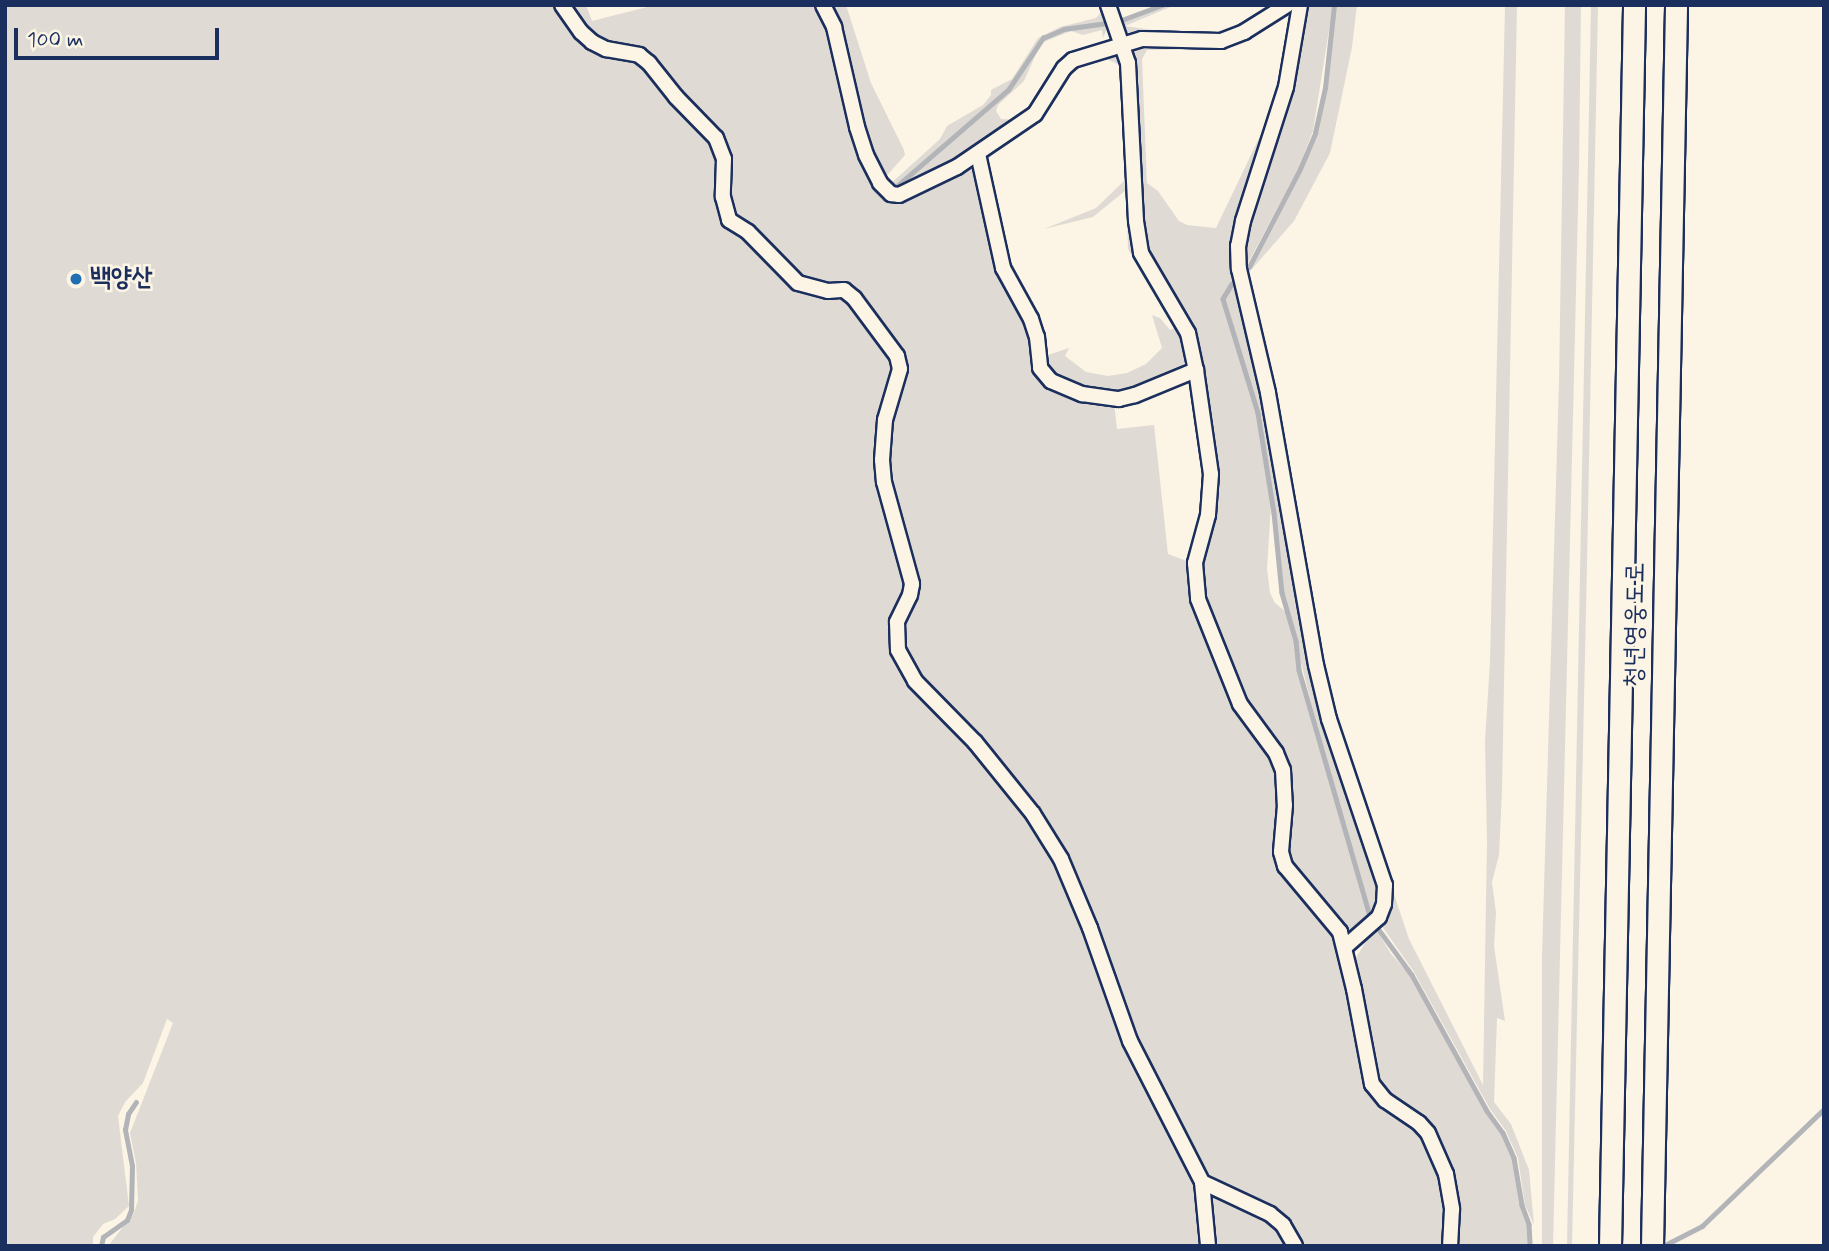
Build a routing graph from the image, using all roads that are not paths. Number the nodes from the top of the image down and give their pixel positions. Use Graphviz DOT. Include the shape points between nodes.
graph roads {
  1 [pos="562,5"];
  2 [pos="823,5"];
  3 [pos="1108,5"];
  4 [pos="1287,5"];
  5 [pos="1300,5"];
  6 [pos="1634,5"];
  7 [pos="1676,5"];
  8 [pos="1122,44"];
  9 [pos="978,154"];
  10 [pos="1196,370"];
  11 [pos="1345,947"];
  12 [pos="1202,1182"];
  13 [pos="1652,1240"];
  14 [pos="1208,1246"];
  15 [pos="1295,1246"];
  16 [pos="1450,1246"];
  17 [pos="1610,1246"];
  1 -- 12 [label="street" via="592,42 639,55 649,63 716,138 724,159 723,197 729,220 748,232 798,283 844,290 854,298 897,356 900,369 885,420 882,460 912,583 897,622 898,650 915,681 975,742 1033,814 1061,859 1130,1041"];
  2 -- 9 [label="street" via="834,27 860,136 872,170 885,189 891,194 907,194"];
  3 -- 8 [label="street"];
  4 -- 8 [label="street" via="1221,41 1142,39"];
  5 -- 11 [label="street" via="1286,87 1238,246 1316,664 1329,719 1385,885 1379,917"];
  6 -- 17 [label="highway, 청년영웅도로"];
  7 -- 13 [label="highway, 청년영웅도로"];
  8 -- 9 [label="street" via="1073,60 1035,114"];
  8 -- 10 [label="street" via="1130,82 1141,253 1188,333"];
  9 -- 10 [label="street" via="1003,268 1031,318 1040,368 1051,381 1082,394 1119,399"];
  10 -- 11 [label="street" via="1211,474 1208,515 1195,563 1198,599 1240,704 1283,770 1281,852 1285,866 1340,932"];
  11 -- 16 [label="street" via="1372,1084 1385,1101 1428,1133 1446,1174 1452,1209"];
  12 -- 14 [label="street"];
  12 -- 15 [label="street" via="1270,1214"];
}
